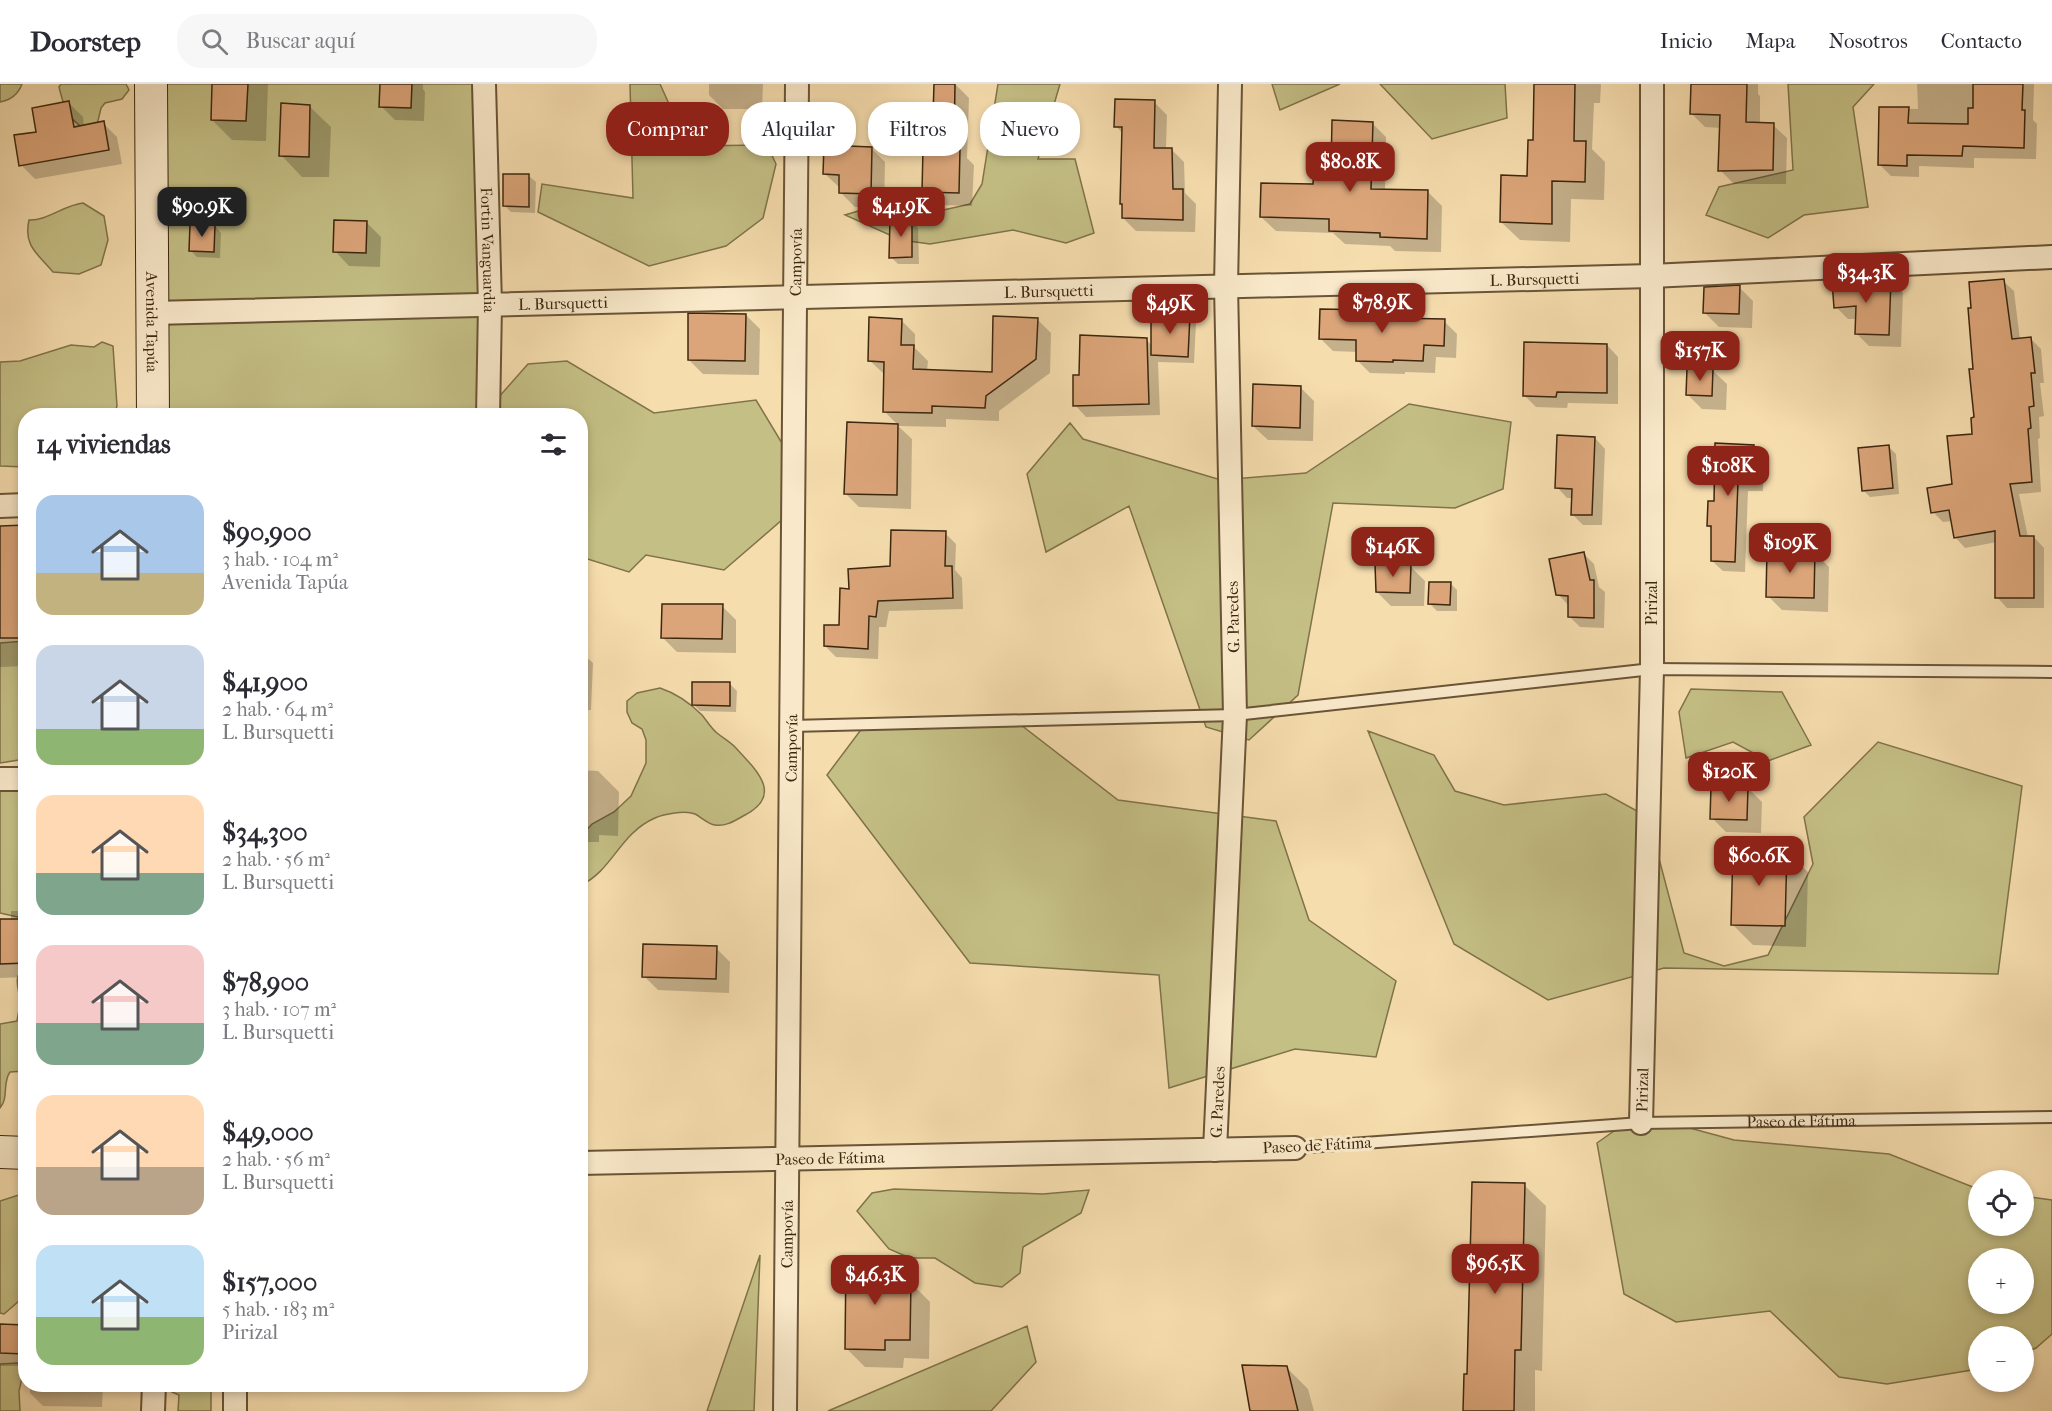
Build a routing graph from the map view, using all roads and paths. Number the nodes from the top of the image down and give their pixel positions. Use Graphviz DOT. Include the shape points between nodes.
graph roads {
  1 [pos="151,84"];
  2 [pos="484,84"];
  3 [pos="797,84"];
  4 [pos="1230,84"];
  5 [pos="1652,84"];
  6 [pos="2052,256"];
  7 [pos="1651,276"];
  8 [pos="1226,286"];
  9 [pos="796,297"];
  10 [pos="490,305"];
  11 [pos="152,313"];
  12 [pos="153,408"];
  13 [pos="488,408"];
  14 [pos="18,505"];
  15 [pos="0,506"];
  16 [pos="1652,669"];
  17 [pos="2052,672"];
  18 [pos="1235,715"];
  19 [pos="791,726"];
  20 [pos="0,779"];
  21 [pos="18,779"];
  22 [pos="2052,1117"];
  23 [pos="1641,1123"];
  24 [pos="1295,1148"];
  25 [pos="1215,1150"];
  26 [pos="0,1152"];
  27 [pos="18,1153"];
  28 [pos="787,1158"];
  29 [pos="588,1163"];
  30 [pos="154,1392"];
  31 [pos="235,1392"];
  32 [pos="153,1411"];
  33 [pos="235,1411"];
  34 [pos="784,1411"];
  1 -- 11 [label="street, Avenida Tapúa"];
  2 -- 10 [label="street, Fortin Vanguardia"];
  3 -- 9 [label="street, Campovía"];
  4 -- 8 [label="street, G. Paredes"];
  5 -- 7 [label="street, Pirizal"];
  6 -- 7 [label="street, L. Bursquetti"];
  7 -- 8 [label="street, L. Bursquetti"];
  7 -- 16 [label="street, Pirizal"];
  8 -- 9 [label="street, L. Bursquetti"];
  8 -- 18 [label="street, G. Paredes"];
  9 -- 10 [label="street, L. Bursquetti"];
  9 -- 19 [label="street, Campovía"];
  10 -- 11 [label="street, L. Bursquetti"];
  10 -- 13 [label="street, Fortin Vanguardia"];
  11 -- 12 [label="street, Avenida Tapúa"];
  14 -- 15 [label="street"];
  16 -- 17 [label="lane"];
  16 -- 18 [label="lane"];
  16 -- 23 [label="street, Pirizal"];
  18 -- 19 [label="lane"];
  18 -- 25 [label="street, G. Paredes"];
  19 -- 28 [label="street, Campovía"];
  20 -- 21 [label="street"];
  22 -- 23 [label="lane, Paseo de Fátima"];
  23 -- 24 [label="lane, Paseo de Fátima"];
  24 -- 25 [label="street, Paseo de Fátima"];
  25 -- 28 [label="street, Paseo de Fátima"];
  26 -- 27 [label="street"];
  28 -- 29 [label="street, Paseo de Fátima"];
  28 -- 34 [label="street, Campovía"];
  30 -- 32 [label="street"];
  31 -- 33 [label="street"];
}
